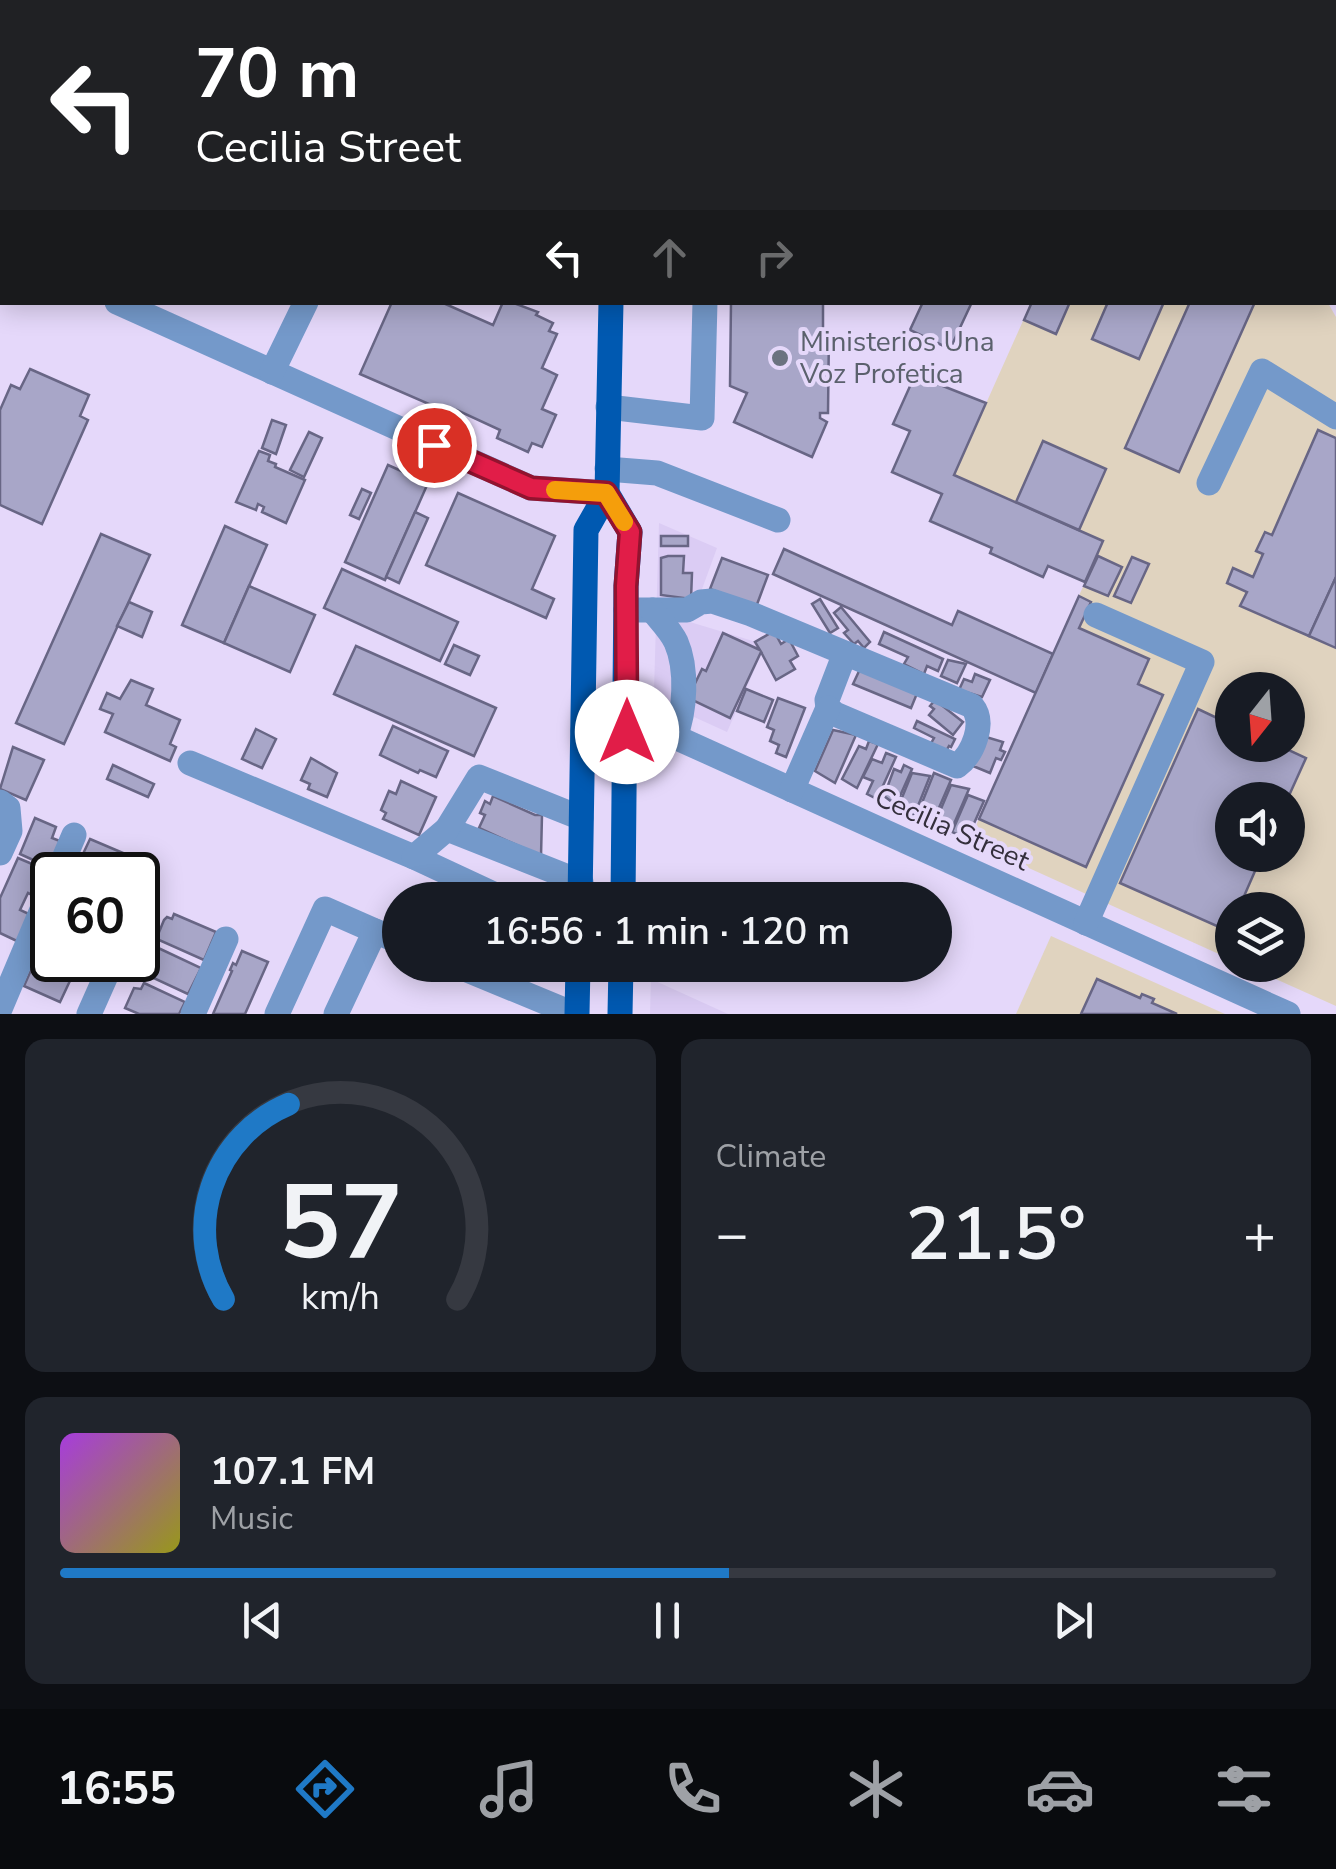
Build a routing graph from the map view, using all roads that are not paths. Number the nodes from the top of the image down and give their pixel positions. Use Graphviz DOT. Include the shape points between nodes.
graph roads {
  1 [pos="123,305"];
  2 [pos="305,305"];
  3 [pos="611,305"];
  4 [pos="705,305"];
  5 [pos="272,372"];
  6 [pos="608,407"];
  7 [pos="1336,417"];
  8 [pos="607,481"];
  9 [pos="1209,483"];
  10 [pos="778,520"];
  11 [pos="639,610"];
  12 [pos="1096,615"];
  13 [pos="844,653"];
  14 [pos="828,708"];
  15 [pos="584,730"];
  16 [pos="627,732"];
  17 [pos="675,737"];
  18 [pos="190,763"];
  19 [pos="792,790"];
  20 [pos="0,802"];
  21 [pos="582,818"];
  22 [pos="447,829"];
  23 [pos="74,835"];
  24 [pos="67,852"];
  25 [pos="0,853"];
  26 [pos="414,857"];
  27 [pos="467,882"];
  28 [pos="561,882"];
  29 [pos="580,882"];
  30 [pos="623,882"];
  31 [pos="1086,922"];
  32 [pos="375,931"];
  33 [pos="382,934"];
  34 [pos="30,938"];
  35 [pos="226,938"];
  36 [pos="103,982"];
  37 [pos="497,982"];
  38 [pos="577,982"];
  39 [pos="621,982"];
  40 [pos="0,1010"];
  41 [pos="89,1014"];
  42 [pos="192,1014"];
  43 [pos="277,1014"];
  44 [pos="336,1014"];
  45 [pos="576,1014"];
  46 [pos="620,1014"];
  47 [pos="1288,1014"];
  1 -- 5 [label="street"];
  2 -- 5 [label="street"];
  3 -- 6 [label="main road"];
  4 -- 6 [label="street" via="702,418"];
  5 -- 8 [label="street" via="531,488"];
  6 -- 8 [label="main road"];
  7 -- 9 [label="street" via="1262,371"];
  8 -- 10 [label="street" via="657,473"];
  8 -- 11 [label="main road" via="630,532"];
  8 -- 15 [label="main road" via="586,530"];
  11 -- 13 [label="street" via="687,610 712,602"];
  11 -- 16 [label="main road"];
  11 -- 17 [label="street" via="676,642 683,717"];
  12 -- 31 [label="street" via="1202,662"];
  13 -- 14 [label="street"];
  13 -- 14 [label="street" via="972,706 980,725 957,766"];
  14 -- 19 [label="street"];
  15 -- 16 [label="street, Cecilia Street"];
  15 -- 21 [label="main road"];
  16 -- 17 [label="street, Cecilia Street"];
  16 -- 30 [label="main road"];
  17 -- 19 [label="street, Cecilia Street"];
  18 -- 26 [label="street"];
  19 -- 31 [label="street, Cecilia Street"];
  20 -- 25 [label="street" via="8,808 10,831"];
  21 -- 22 [label="street" via="479,777"];
  21 -- 29 [label="main road"];
  22 -- 26 [label="street"];
  22 -- 28 [label="street"];
  23 -- 24 [label="street"];
  26 -- 27 [label="street"];
  31 -- 47 [label="street, Cecilia Street"];
  32 -- 33 [label="street"];
  32 -- 43 [label="street" via="325,909"];
  32 -- 44 [label="street"];
  34 -- 40 [label="street"];
  35 -- 42 [label="street"];
  36 -- 41 [label="street"];
  37 -- 45 [label="street"];
  38 -- 45 [label="main road"];
  39 -- 46 [label="main road"];
}
